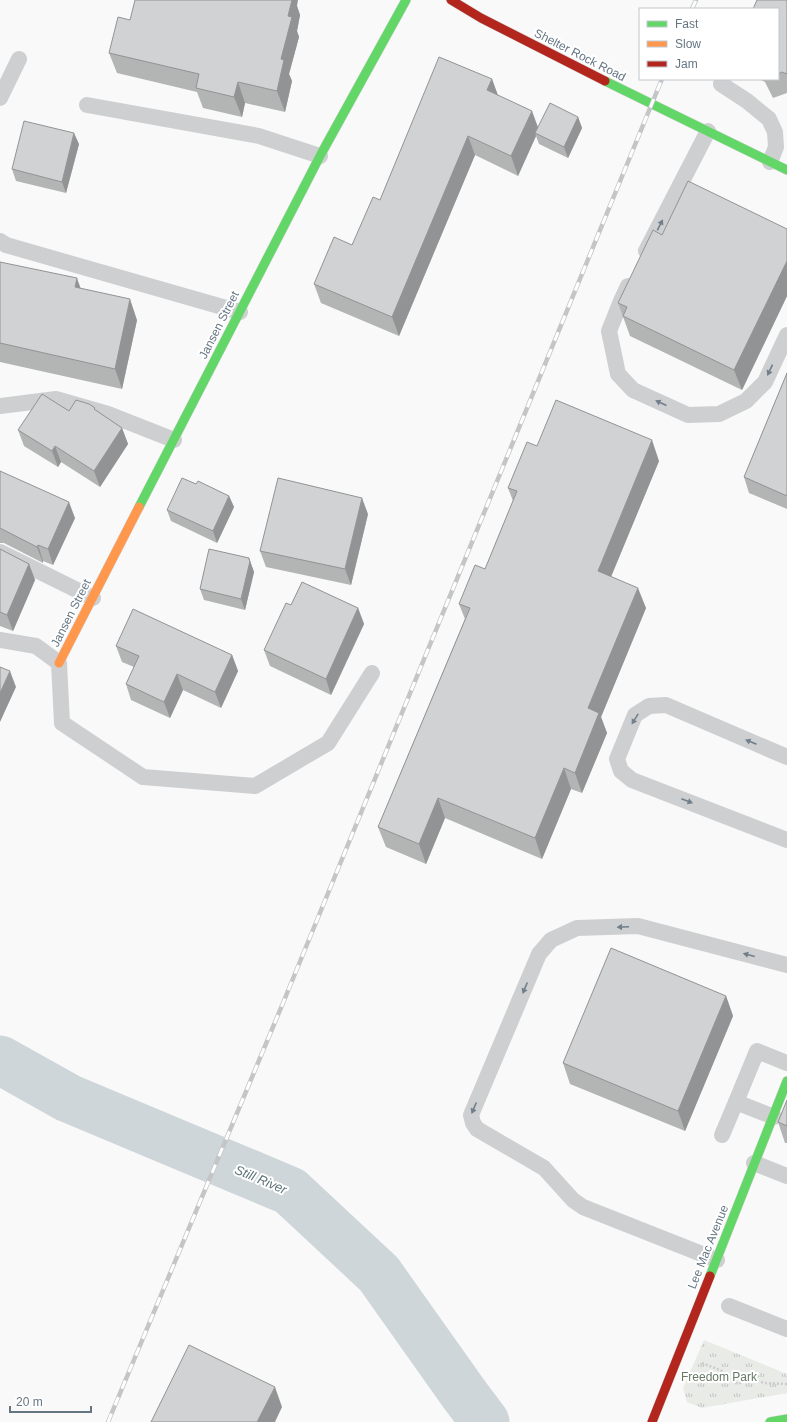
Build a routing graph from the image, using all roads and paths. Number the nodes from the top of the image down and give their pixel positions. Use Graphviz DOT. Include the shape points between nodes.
graph roads {
  1 [pos="406,0"];
  2 [pos="451,0"];
  3 [pos="19,59"];
  4 [pos="722,81"];
  5 [pos="0,98"];
  6 [pos="88,105"];
  7 [pos="708,132"];
  8 [pos="320,156"];
  9 [pos="770,162"];
  10 [pos="787,170"];
  11 [pos="0,241"];
  12 [pos="240,312"];
  13 [pos="787,335"];
  14 [pos="0,406"];
  15 [pos="174,440"];
  16 [pos="0,552"];
  17 [pos="93,598"];
  18 [pos="0,640"];
  19 [pos="59,663"];
  20 [pos="372,673"];
  21 [pos="787,757"];
  22 [pos="787,840"];
  23 [pos="787,965"];
  24 [pos="787,1063"];
  25 [pos="787,1081"];
  26 [pos="736,1102"];
  27 [pos="774,1117"];
  28 [pos="722,1135"];
  29 [pos="754,1163"];
  30 [pos="787,1176"];
  31 [pos="717,1260"];
  32 [pos="729,1306"];
  33 [pos="787,1329"];
  34 [pos="679,1354"];
  35 [pos="787,1384"];
  36 [pos="787,1419"];
  37 [pos="652,1422"];
  38 [pos="770,1422"];
  1 -- 8 [label="street, Jansen Street"];
  2 -- 7 [label="street, Shelter Rock Road" via="481,18"];
  3 -- 5 [label="lane"];
  4 -- 9 [label="lane" via="770,119 776,147"];
  6 -- 8 [label="lane" via="259,136"];
  7 -- 9 [label="street, Shelter Rock Road"];
  13 -- 7 [label="lane, one-way" via="765,382 746,401 719,414 688,415 633,390 618,374 610,331 621,301"];
  8 -- 12 [label="street, Jansen Street"];
  9 -- 10 [label="street, Shelter Rock Road"];
  11 -- 12 [label="lane" via="6,245"];
  12 -- 15 [label="street, Jansen Street"];
  14 -- 15 [label="lane" via="56,399 108,414"];
  15 -- 17 [label="street, Jansen Street"];
  16 -- 17 [label="lane"];
  17 -- 19 [label="street, Jansen Street"];
  18 -- 19 [label="lane" via="36,646"];
  19 -- 20 [label="lane" via="62,723 144,777 255,786 328,743"];
  21 -- 22 [label="lane, one-way" via="666,705 648,706 635,716 617,759 621,771 632,780"];
  23 -- 31 [label="lane, one-way" via="638,926 577,928 551,940 539,954 472,1115 473,1123 478,1129 544,1168 583,1207"];
  24 -- 26 [label="lane" via="757,1051"];
  25 -- 27 [label="street, Lee Mac Avenue"];
  26 -- 27 [label="lane"];
  26 -- 28 [label="lane"];
  27 -- 29 [label="street, Lee Mac Avenue"];
  29 -- 30 [label="lane"];
  29 -- 31 [label="street, Lee Mac Avenue"];
  31 -- 34 [label="street, Lee Mac Avenue"];
  32 -- 33 [label="lane"];
  34 -- 35 [label="path" via="722,1371 728,1379 738,1384 749,1378"];
  34 -- 37 [label="street, Lee Mac Avenue"];
  36 -- 38 [label="street"];
}
